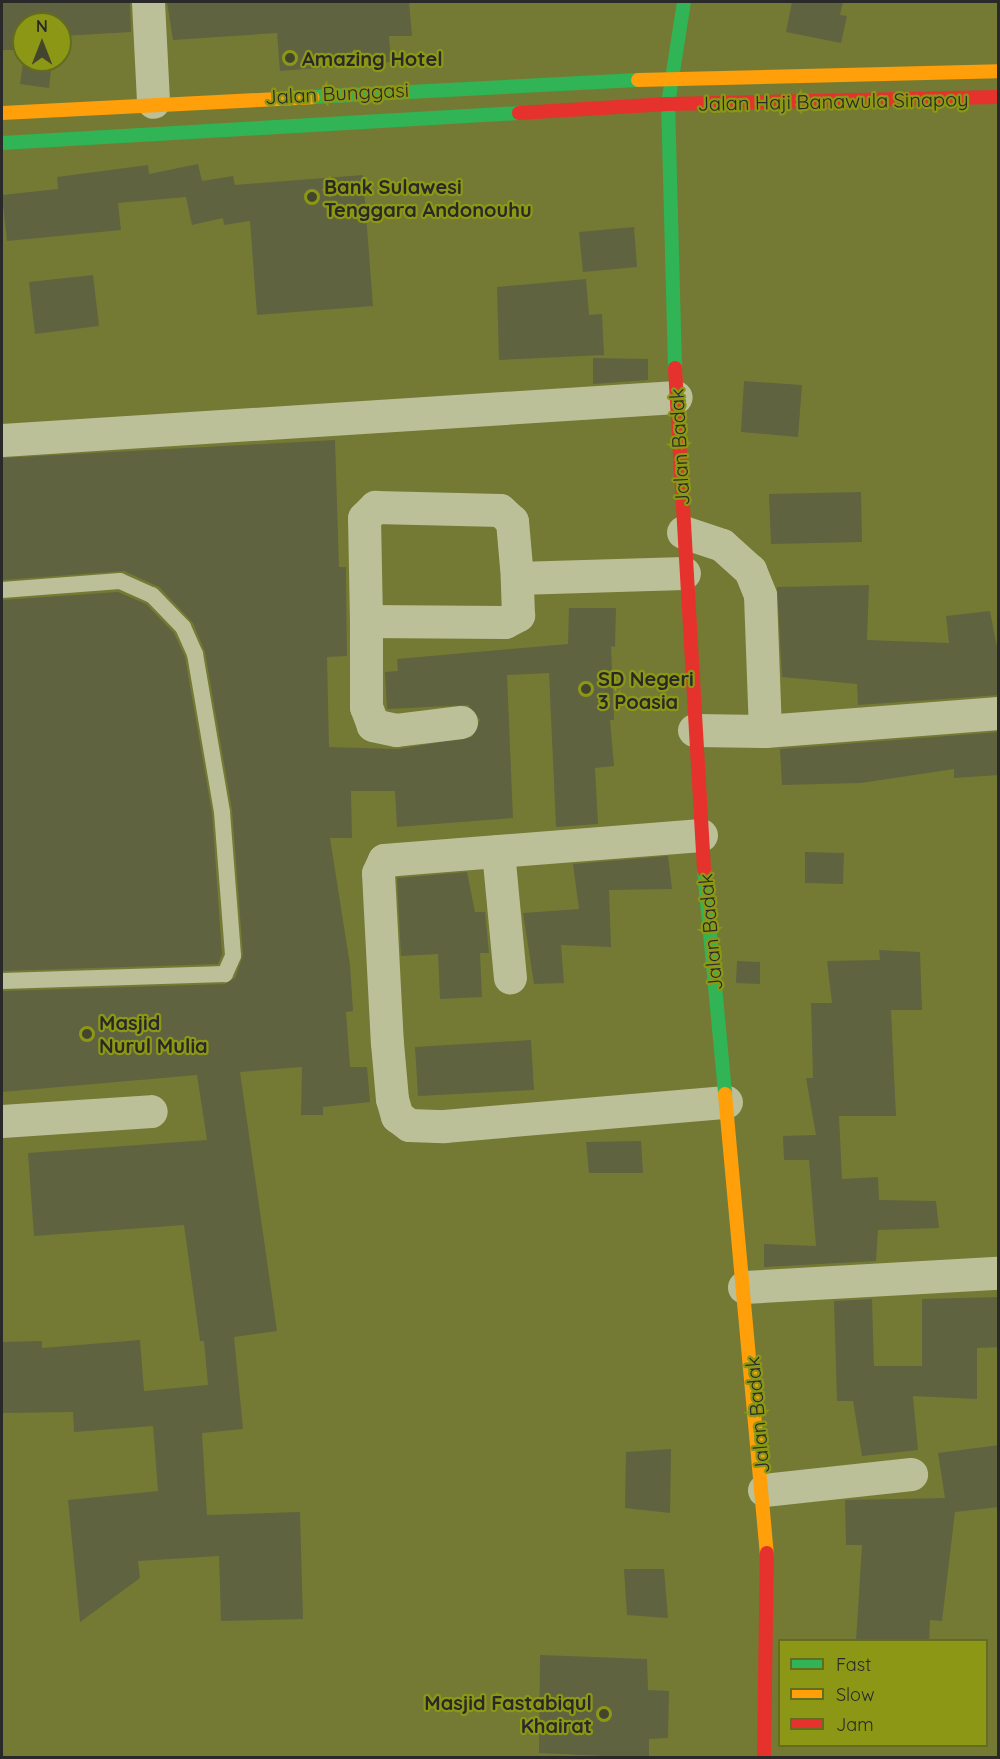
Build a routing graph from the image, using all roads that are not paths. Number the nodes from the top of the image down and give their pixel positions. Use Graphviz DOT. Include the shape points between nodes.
graph roads {
  1 [pos="148,2"];
  2 [pos="684,2"];
  3 [pos="999,71"];
  4 [pos="672,78"];
  5 [pos="999,97"];
  6 [pos="153,102"];
  7 [pos="668,104"];
  8 [pos="2,113"];
  9 [pos="2,142"];
  10 [pos="676,397"];
  11 [pos="2,440"];
  12 [pos="683,532"];
  13 [pos="684,573"];
  14 [pos="517,578"];
  15 [pos="2,590"];
  16 [pos="366,621"];
  17 [pos="999,713"];
  18 [pos="461,722"];
  19 [pos="694,730"];
  20 [pos="765,731"];
  21 [pos="701,835"];
  22 [pos="498,851"];
  23 [pos="510,977"];
  24 [pos="2,981"];
  25 [pos="726,1102"];
  26 [pos="151,1111"];
  27 [pos="2,1121"];
  28 [pos="999,1273"];
  29 [pos="744,1287"];
  30 [pos="911,1474"];
  31 [pos="764,1490"];
  32 [pos="764,1758"];
  1 -- 6 [label="street"];
  2 -- 4 [label="main road, Jalan Badak"];
  3 -- 4 [label="main road, Jalan Haji Banawula Sinapoy"];
  4 -- 6 [label="main road, Jalan Bunggasi"];
  4 -- 7 [label="main road, Jalan Badak"];
  5 -- 7 [label="main road, Jalan Haji Banawula Sinapoy"];
  6 -- 8 [label="main road, Jalan Bunggasi"];
  7 -- 9 [label="main road, Jalan Bunggasi"];
  7 -- 10 [label="main road, Jalan Badak"];
  10 -- 11 [label="street"];
  10 -- 12 [label="main road, Jalan Badak"];
  12 -- 13 [label="main road, Jalan Badak"];
  12 -- 20 [label="street" via="722,545 750,570 760,595"];
  13 -- 14 [label="street"];
  13 -- 19 [label="main road, Jalan Badak"];
  14 -- 16 [label="street" via="519,612 510,621"];
  14 -- 16 [label="street" via="512,522 500,510 375,507 364,518"];
  15 -- 24 [label="lane" via="120,581 153,595 183,627 195,654 222,812 233,956 225,974"];
  16 -- 18 [label="street" via="366,707 373,725 396,730"];
  17 -- 20 [label="street"];
  19 -- 20 [label="street"];
  19 -- 21 [label="main road, Jalan Badak"];
  21 -- 22 [label="street"];
  21 -- 25 [label="main road, Jalan Badak"];
  22 -- 23 [label="street"];
  22 -- 25 [label="street" via="401,857 384,860 380,866 387,1043 392,1099 400,1120 444,1126"];
  25 -- 29 [label="main road, Jalan Badak"];
  26 -- 27 [label="street"];
  28 -- 29 [label="street"];
  29 -- 31 [label="main road, Jalan Badak"];
  30 -- 31 [label="street"];
  31 -- 32 [label="main road, Jalan Badak"];
}
